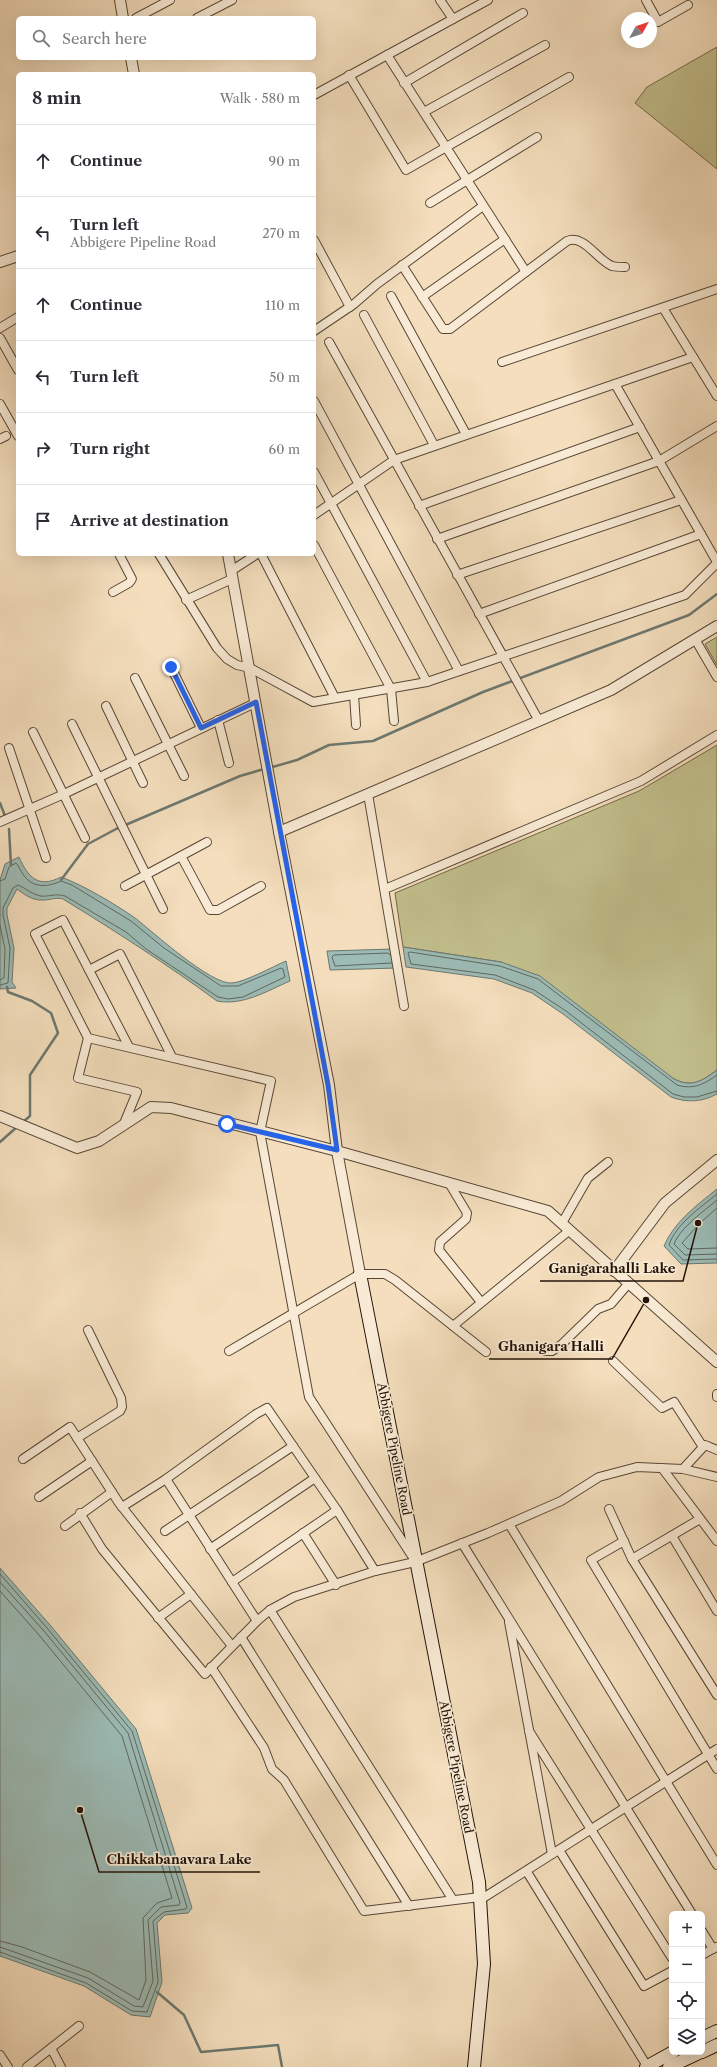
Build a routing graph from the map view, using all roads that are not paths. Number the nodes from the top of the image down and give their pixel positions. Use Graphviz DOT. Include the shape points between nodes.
graph roads {
  1 [pos="120,0"];
  2 [pos="170,0"];
  3 [pos="232,0"];
  4 [pos="440,0"];
  5 [pos="488,0"];
  6 [pos="646,0"];
  7 [pos="688,5"];
  8 [pos="523,13"];
  9 [pos="124,16"];
  10 [pos="140,16"];
  11 [pos="201,16"];
  12 [pos="453,19"];
  13 [pos="545,45"];
  14 [pos="387,55"];
  15 [pos="131,60"];
  16 [pos="134,72"];
  17 [pos="349,75"];
  18 [pos="569,77"];
  19 [pos="404,82"];
  20 [pos="316,94"];
  21 [pos="424,112"];
  22 [pos="537,137"];
  23 [pos="445,146"];
  24 [pos="467,180"];
  25 [pos="430,203"];
  26 [pos="483,206"];
  27 [pos="505,239"];
  28 [pos="316,244"];
  29 [pos="16,257"];
  30 [pos="0,262"];
  31 [pos="402,265"];
  32 [pos="625,267"];
  33 [pos="526,272"];
  34 [pos="717,289"];
  35 [pos="391,296"];
  36 [pos="422,297"];
  37 [pos="350,307"];
  38 [pos="663,308"];
  39 [pos="364,315"];
  40 [pos="16,318"];
  41 [pos="0,328"];
  42 [pos="316,330"];
  43 [pos="0,338"];
  44 [pos="329,342"];
  45 [pos="693,357"];
  46 [pos="502,362"];
  47 [pos="16,364"];
  48 [pos="615,384"];
  49 [pos="717,396"];
  50 [pos="0,404"];
  51 [pos="316,404"];
  52 [pos="717,426"];
  53 [pos="640,427"];
  54 [pos="16,432"];
  55 [pos="466,434"];
  56 [pos="434,445"];
  57 [pos="394,460"];
  58 [pos="659,461"];
  59 [pos="316,476"];
  60 [pos="359,484"];
  61 [pos="681,500"];
  62 [pos="331,503"];
  63 [pos="419,506"];
  64 [pos="316,514"];
  65 [pos="701,534"];
  66 [pos="437,539"];
  67 [pos="316,549"];
  68 [pos="119,556"];
  69 [pos="160,556"];
  70 [pos="228,556"];
  71 [pos="255,556"];
  72 [pos="262,556"];
  73 [pos="717,563"];
  74 [pos="232,575"];
  75 [pos="457,575"];
  76 [pos="113,592"];
  77 [pos="186,600"];
  78 [pos="479,614"];
  79 [pos="717,626"];
  80 [pos="695,639"];
  81 [pos="503,657"];
  82 [pos="171,667"];
  83 [pos="250,668"];
  84 [pos="459,672"];
  85 [pos="717,677"];
  86 [pos="135,678"];
  87 [pos="427,682"];
  88 [pos="391,689"];
  89 [pos="354,695"];
  90 [pos="336,698"];
  91 [pos="256,702"];
  92 [pos="106,706"];
  93 [pos="218,720"];
  94 [pos="394,721"];
  95 [pos="539,721"];
  96 [pos="72,724"];
  97 [pos="356,725"];
  98 [pos="201,728"];
  99 [pos="33,732"];
  100 [pos="717,735"];
  101 [pos="168,744"];
  102 [pos="9,748"];
  103 [pos="133,761"];
  104 [pos="229,763"];
  105 [pos="184,776"];
  106 [pos="98,777"];
  107 [pos="143,783"];
  108 [pos="64,794"];
  109 [pos="368,794"];
  110 [pos="30,807"];
  111 [pos="0,822"];
  112 [pos="279,832"];
  113 [pos="85,838"];
  114 [pos="207,842"];
  115 [pos="181,856"];
  116 [pos="46,858"];
  117 [pos="147,873"];
  118 [pos="126,886"];
  119 [pos="261,886"];
  120 [pos="385,890"];
  121 [pos="163,909"];
  122 [pos="89,970"];
  123 [pos="404,1006"];
  124 [pos="88,1038"];
  125 [pos="129,1047"];
  126 [pos="172,1057"];
  127 [pos="0,1116"];
  128 [pos="122,1126"];
  129 [pos="260,1132"];
  130 [pos="337,1150"];
  131 [pos="717,1160"];
  132 [pos="608,1162"];
  133 [pos="449,1183"];
  134 [pos="562,1223"];
  135 [pos="570,1230"];
  136 [pos="614,1271"];
  137 [pos="360,1274"];
  138 [pos="629,1283"];
  139 [pos="481,1302"];
  140 [pos="294,1313"];
  141 [pos="453,1326"];
  142 [pos="88,1330"];
  143 [pos="229,1351"];
  144 [pos="544,1351"];
  145 [pos="486,1352"];
  146 [pos="613,1361"];
  147 [pos="717,1362"];
  148 [pos="77,1438"];
  149 [pos="293,1446"];
  150 [pos="703,1447"];
  151 [pos="717,1450"];
  152 [pos="23,1459"];
  153 [pos="92,1461"];
  154 [pos="662,1468"];
  155 [pos="683,1469"];
  156 [pos="717,1477"];
  157 [pos="315,1478"];
  158 [pos="166,1479"];
  159 [pos="112,1492"];
  160 [pos="39,1497"];
  161 [pos="122,1507"];
  162 [pos="609,1509"];
  163 [pos="337,1510"];
  164 [pos="80,1513"];
  165 [pos="189,1514"];
  166 [pos="700,1519"];
  167 [pos="509,1524"];
  168 [pos="65,1526"];
  169 [pos="165,1531"];
  170 [pos="303,1533"];
  171 [pos="672,1536"];
  172 [pos="624,1541"];
  173 [pos="717,1541"];
  174 [pos="462,1543"];
  175 [pos="210,1549"];
  176 [pos="632,1559"];
  177 [pos="415,1562"];
  178 [pos="375,1571"];
  179 [pos="232,1582"];
  180 [pos="336,1585"];
  181 [pos="191,1594"];
  182 [pos="270,1610"];
  183 [pos="717,1611"];
  184 [pos="158,1618"];
  185 [pos="508,1618"];
  186 [pos="257,1621"];
  187 [pos="241,1637"];
  188 [pos="232,1646"];
  189 [pos="211,1668"];
  190 [pos="717,1695"];
  191 [pos="529,1731"];
  192 [pos="717,1749"];
  193 [pos="708,1755"];
  194 [pos="717,1769"];
  195 [pos="666,1782"];
  196 [pos="626,1807"];
  197 [pos="592,1829"];
  198 [pos="555,1852"];
  199 [pos="717,1865"];
  200 [pos="527,1872"];
  201 [pos="480,1899"];
  202 [pos="453,1900"];
  203 [pos="410,1906"];
  204 [pos="690,1911"];
  205 [pos="705,1935"];
  206 [pos="715,1948"];
  207 [pos="669,1953"];
  208 [pos="705,1953"];
  209 [pos="669,1973"];
  210 [pos="79,2026"];
  211 [pos="717,2031"];
  212 [pos="705,2037"];
  213 [pos="717,2045"];
  214 [pos="51,2048"];
  215 [pos="705,2051"];
  216 [pos="669,2054"];
  217 [pos="0,2055"];
  218 [pos="695,2055"];
  219 [pos="8,2067"];
  220 [pos="27,2067"];
  221 [pos="61,2067"];
  222 [pos="474,2067"];
  223 [pos="646,2067"];
  224 [pos="669,2067"];
  1 -- 9 [label="street"];
  2 -- 10 [label="street"];
  3 -- 11 [label="street"];
  4 -- 12 [label="street"];
  5 -- 12 [label="street"];
  6 -- 7 [label="street" via="658,22"];
  8 -- 19 [label="street"];
  12 -- 14 [label="street"];
  13 -- 21 [label="street"];
  14 -- 17 [label="street"];
  14 -- 19 [label="street"];
  15 -- 16 [label="street"];
  17 -- 20 [label="street"];
  17 -- 23 [label="street" via="406,170"];
  18 -- 23 [label="street"];
  19 -- 21 [label="street"];
  21 -- 23 [label="street"];
  22 -- 24 [label="street"];
  23 -- 24 [label="street"];
  24 -- 25 [label="street"];
  24 -- 26 [label="street"];
  26 -- 27 [label="street"];
  26 -- 31 [label="street"];
  27 -- 33 [label="street"];
  27 -- 36 [label="street"];
  28 -- 37 [label="street"];
  29 -- 30 [label="street"];
  31 -- 36 [label="street"];
  31 -- 37 [label="street"];
  32 -- 33 [label="street" via="613,266 601,260 573,238"];
  33 -- 36 [label="street" via="450,329 443,328"];
  34 -- 38 [label="street"];
  35 -- 55 [label="street"];
  37 -- 42 [label="street"];
  38 -- 45 [label="street"];
  38 -- 46 [label="street"];
  39 -- 56 [label="street"];
  40 -- 41 [label="street"];
  43 -- 47 [label="street"];
  44 -- 57 [label="street"];
  45 -- 48 [label="street"];
  45 -- 49 [label="street"];
  48 -- 53 [label="street"];
  48 -- 55 [label="street"];
  50 -- 54 [label="street"];
  51 -- 60 [label="street"];
  52 -- 58 [label="street"];
  53 -- 58 [label="street"];
  53 -- 63 [label="street"];
  55 -- 56 [label="street"];
  56 -- 57 [label="street"];
  57 -- 60 [label="street"];
  57 -- 63 [label="street"];
  58 -- 61 [label="street"];
  58 -- 66 [label="street"];
  59 -- 62 [label="street"];
  60 -- 62 [label="street"];
  60 -- 84 [label="street"];
  61 -- 65 [label="street"];
  61 -- 75 [label="street"];
  62 -- 64 [label="street"];
  62 -- 87 [label="street"];
  63 -- 66 [label="street"];
  65 -- 73 [label="street"];
  65 -- 78 [label="street"];
  66 -- 75 [label="street"];
  67 -- 88 [label="street"];
  68 -- 76 [label="street" via="132,579 129,584"];
  69 -- 77 [label="street"];
  70 -- 74 [label="street, Abbigere Pipeline Road"];
  71 -- 74 [label="street"];
  72 -- 90 [label="street"];
  73 -- 81 [label="street" via="685,595"];
  74 -- 77 [label="street"];
  74 -- 83 [label="street, Abbigere Pipeline Road"];
  75 -- 78 [label="street"];
  77 -- 83 [label="street" via="227,659"];
  78 -- 81 [label="street"];
  79 -- 80 [label="street"];
  80 -- 85 [label="street"];
  80 -- 95 [label="street" via="611,690"];
  81 -- 84 [label="street"];
  81 -- 95 [label="street"];
  82 -- 98 [label="street"];
  83 -- 90 [label="street" via="314,702"];
  83 -- 91 [label="street, Abbigere Pipeline Road"];
  84 -- 87 [label="street"];
  86 -- 101 [label="street"];
  87 -- 88 [label="street"];
  88 -- 89 [label="street"];
  88 -- 94 [label="street"];
  89 -- 90 [label="street"];
  89 -- 97 [label="street"];
  91 -- 93 [label="street"];
  91 -- 112 [label="street, Abbigere Pipeline Road"];
  92 -- 103 [label="street"];
  93 -- 98 [label="street"];
  93 -- 104 [label="street"];
  95 -- 109 [label="street"];
  96 -- 106 [label="street"];
  98 -- 101 [label="street"];
  99 -- 108 [label="street"];
  100 -- 120 [label="street" via="641,781"];
  101 -- 103 [label="street"];
  101 -- 105 [label="street"];
  102 -- 110 [label="street"];
  103 -- 106 [label="street"];
  103 -- 107 [label="street"];
  106 -- 108 [label="street"];
  106 -- 117 [label="street"];
  108 -- 110 [label="street"];
  108 -- 113 [label="street"];
  109 -- 112 [label="street"];
  109 -- 120 [label="street"];
  110 -- 111 [label="street"];
  110 -- 116 [label="street"];
  112 -- 130 [label="street, Abbigere Pipeline Road" via="328,1085"];
  114 -- 115 [label="street"];
  115 -- 117 [label="street"];
  115 -- 119 [label="street" via="210,910 218,910"];
  117 -- 118 [label="street"];
  117 -- 121 [label="street"];
  120 -- 123 [label="street"];
  122 -- 124 [label="street" via="64,920 35,934"];
  122 -- 125 [label="street"];
  122 -- 126 [label="street" via="120,954"];
  124 -- 125 [label="street"];
  124 -- 128 [label="street" via="78,1078 137,1092"];
  125 -- 126 [label="street"];
  126 -- 129 [label="street" via="271,1081"];
  127 -- 128 [label="street" via="46,1136 83,1148"];
  128 -- 129 [label="street" via="151,1107 160,1107"];
  129 -- 130 [label="street"];
  129 -- 140 [label="street"];
  130 -- 133 [label="street"];
  130 -- 137 [label="street, Abbigere Pipeline Road"];
  131 -- 136 [label="street" via="665,1203"];
  132 -- 134 [label="street" via="588,1178"];
  133 -- 134 [label="street" via="548,1211"];
  133 -- 139 [label="street" via="467,1213 466,1219 440,1242 439,1250"];
  134 -- 135 [label="street"];
  135 -- 136 [label="street"];
  135 -- 139 [label="street"];
  136 -- 138 [label="street"];
  137 -- 140 [label="street"];
  137 -- 141 [label="street" via="385,1274"];
  137 -- 177 [label="main road, Abbigere Pipeline Road"];
  138 -- 144 [label="street" via="611,1304 598,1309 561,1345"];
  138 -- 147 [label="street"];
  139 -- 141 [label="street"];
  140 -- 143 [label="street"];
  140 -- 177 [label="street" via="309,1397"];
  141 -- 145 [label="street"];
  142 -- 148 [label="street" via="121,1398 122,1407 120,1411"];
  146 -- 150 [label="street" via="662,1408 674,1402"];
  148 -- 152 [label="street" via="70,1427"];
  148 -- 153 [label="street"];
  149 -- 157 [label="street"];
  149 -- 158 [label="street" via="267,1408"];
  149 -- 165 [label="street"];
  150 -- 151 [label="street" via="705,1445"];
  150 -- 155 [label="street"];
  153 -- 159 [label="street"];
  153 -- 160 [label="street"];
  154 -- 155 [label="street"];
  154 -- 166 [label="street"];
  154 -- 167 [label="street" via="637,1467 599,1477 561,1501"];
  155 -- 156 [label="street"];
  157 -- 163 [label="street"];
  157 -- 175 [label="street"];
  158 -- 161 [label="street"];
  158 -- 165 [label="street"];
  159 -- 161 [label="street"];
  159 -- 164 [label="street"];
  161 -- 181 [label="street"];
  162 -- 172 [label="street"];
  163 -- 170 [label="street"];
  163 -- 178 [label="street"];
  164 -- 168 [label="street"];
  164 -- 184 [label="street" via="102,1549"];
  165 -- 169 [label="street"];
  165 -- 175 [label="street"];
  166 -- 171 [label="street"];
  166 -- 173 [label="street"];
  167 -- 174 [label="street"];
  167 -- 195 [label="street"];
  170 -- 179 [label="street"];
  170 -- 180 [label="street"];
  171 -- 176 [label="street"];
  171 -- 183 [label="street"];
  172 -- 176 [label="street"];
  172 -- 193 [label="street" via="591,1560"];
  174 -- 177 [label="street"];
  174 -- 185 [label="street"];
  175 -- 179 [label="street"];
  176 -- 190 [label="street"];
  177 -- 178 [label="street"];
  177 -- 201 [label="main road, Abbigere Pipeline Road" via="479,1882"];
  178 -- 180 [label="street"];
  179 -- 186 [label="street"];
  180 -- 182 [label="street" via="294,1597"];
  181 -- 184 [label="street"];
  181 -- 188 [label="street"];
  182 -- 186 [label="street"];
  182 -- 202 [label="street"];
  184 -- 189 [label="street" via="205,1674"];
  185 -- 191 [label="street"];
  185 -- 196 [label="street"];
  186 -- 187 [label="street"];
  187 -- 188 [label="street"];
  187 -- 203 [label="street"];
  188 -- 189 [label="street"];
  189 -- 203 [label="street" via="264,1748 268,1762 284,1780 364,1911"];
  191 -- 197 [label="street"];
  191 -- 198 [label="street"];
  192 -- 193 [label="street"];
  193 -- 194 [label="street"];
  193 -- 195 [label="street"];
  195 -- 196 [label="street"];
  195 -- 199 [label="street"];
  196 -- 197 [label="street"];
  196 -- 204 [label="street"];
  197 -- 198 [label="street"];
  197 -- 207 [label="street"];
  198 -- 201 [label="street"];
  198 -- 209 [label="street" via="644,1986"];
  200 -- 223 [label="street"];
  201 -- 202 [label="street"];
  201 -- 222 [label="main road, Abbigere Pipeline Road" via="484,1964"];
  202 -- 203 [label="street"];
  205 -- 206 [label="street"];
  206 -- 208 [label="street"];
  210 -- 214 [label="street"];
  211 -- 212 [label="main road"];
  213 -- 215 [label="main road"];
  214 -- 220 [label="street"];
  214 -- 221 [label="street"];
  216 -- 223 [label="main road"];
  217 -- 219 [label="street"];
  218 -- 224 [label="main road"];
}
